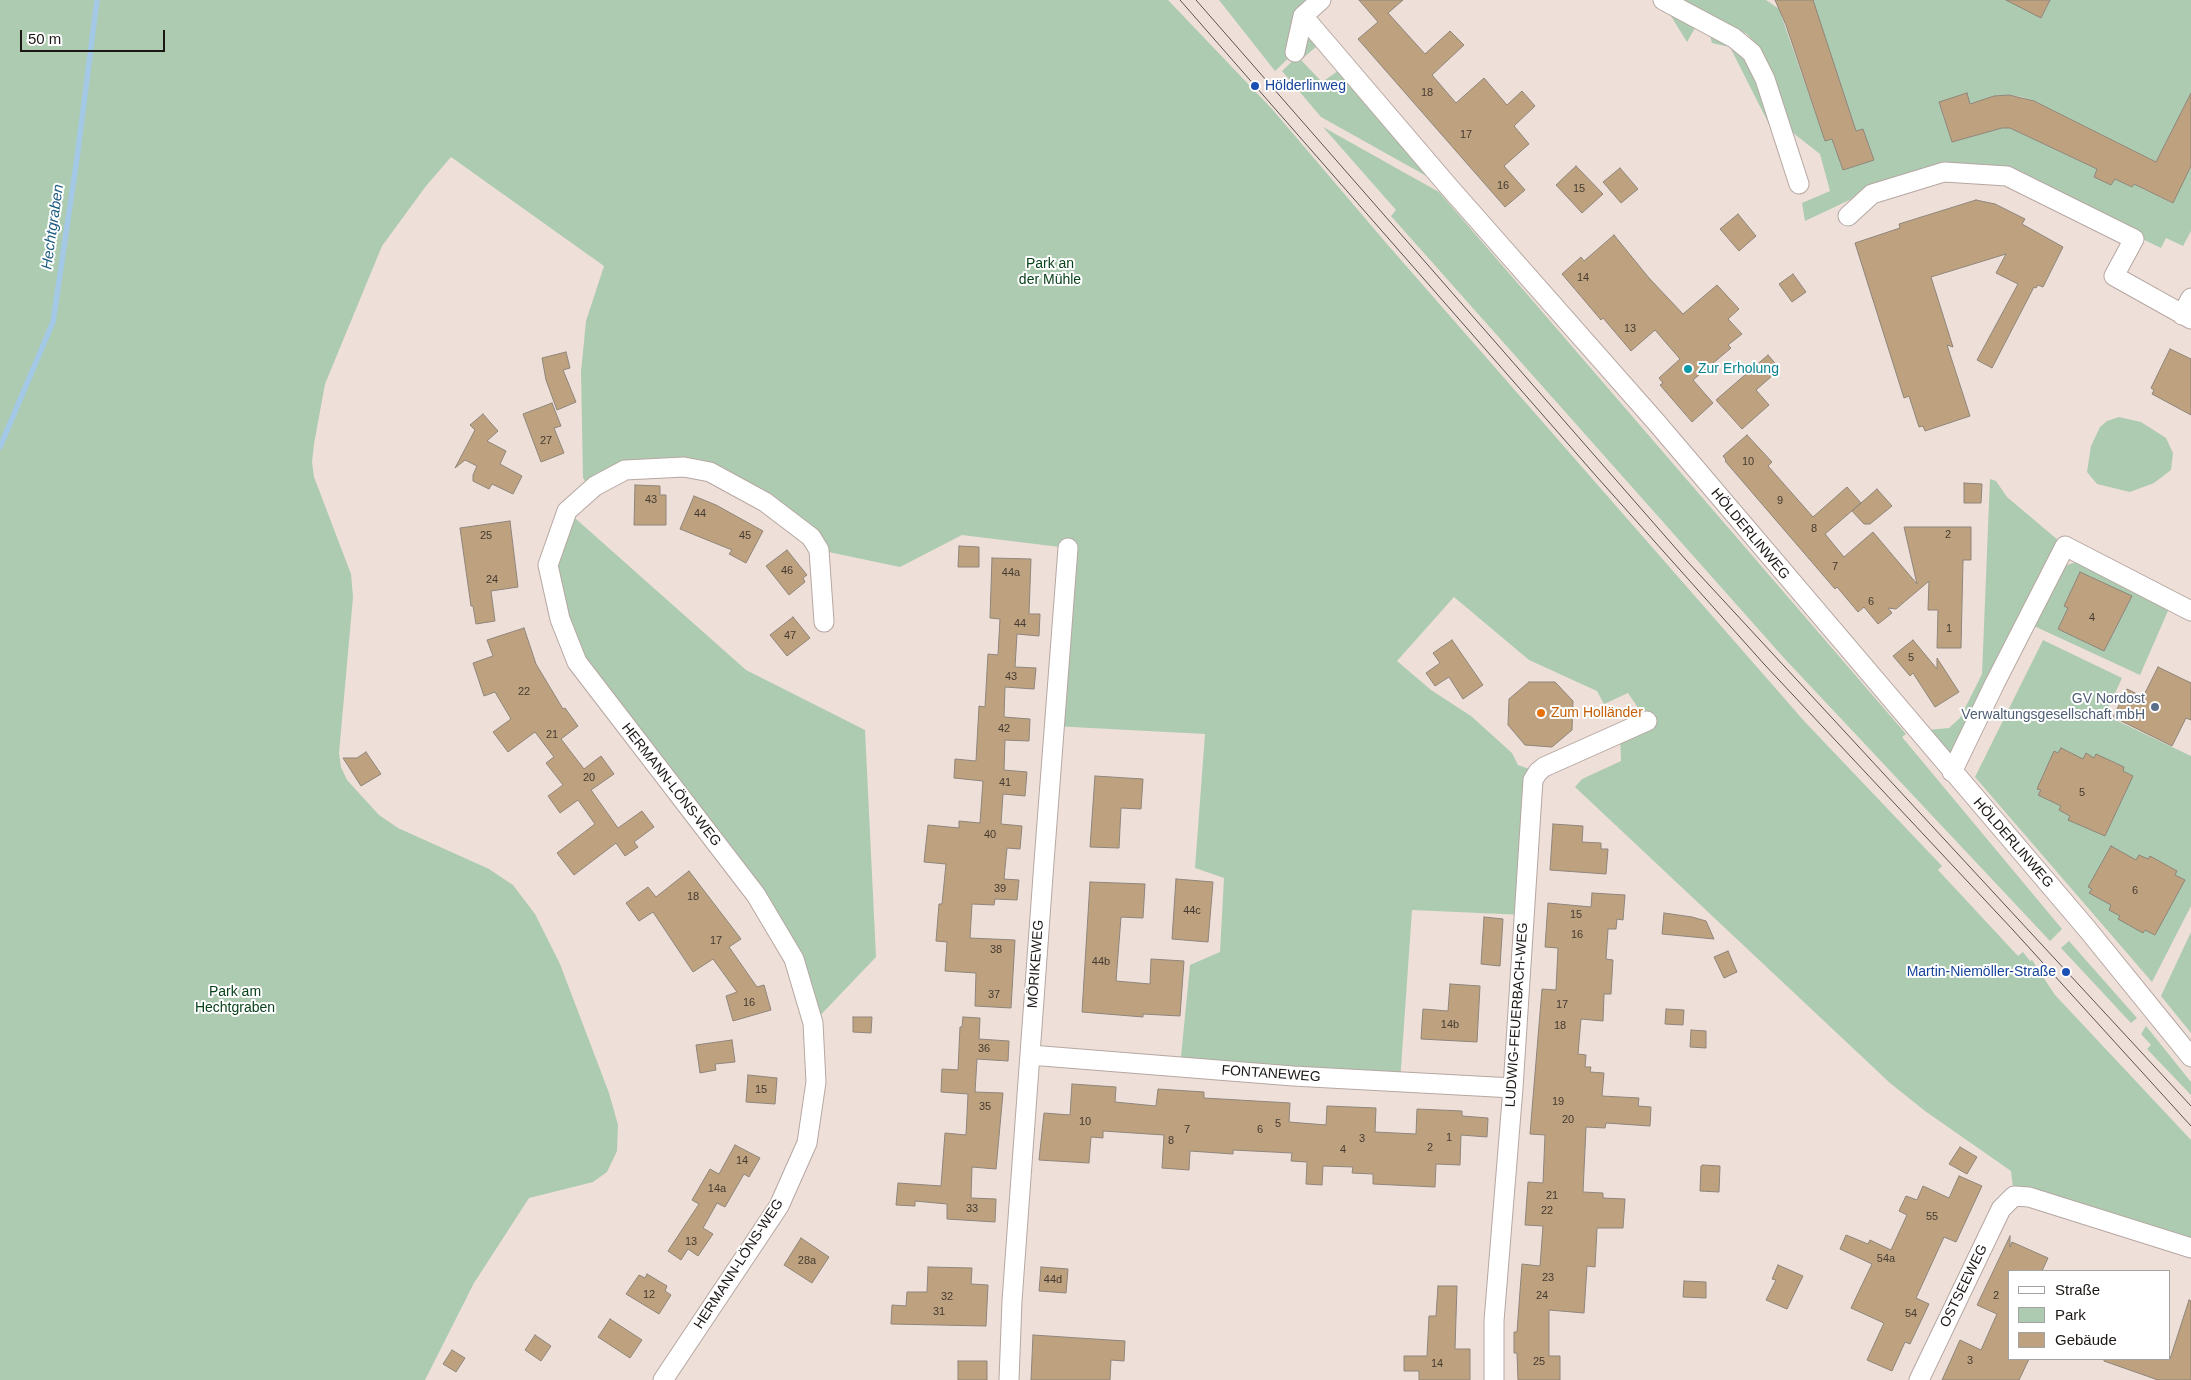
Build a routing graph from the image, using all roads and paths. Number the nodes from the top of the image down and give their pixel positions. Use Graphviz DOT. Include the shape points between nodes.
graph roads {
  1 [pos="1321,0"];
  2 [pos="1663,0"];
  3 [pos="1303,16"];
  4 [pos="1295,52"];
  5 [pos="1799,184"];
  6 [pos="1848,216"];
  7 [pos="2188,311"];
  8 [pos="1068,548"];
  9 [pos="2191,611"];
  10 [pos="824,622"];
  11 [pos="1647,721"];
  12 [pos="1952,772"];
  13 [pos="1030,1055"];
  14 [pos="2191,1057"];
  15 [pos="1513,1088"];
  16 [pos="2191,1248"];
  17 [pos="663,1380"];
  18 [pos="1009,1380"];
  19 [pos="1494,1380"];
  20 [pos="1919,1380"];
  1 -- 3 [label="street"];
  2 -- 5 [label="street" via="1734,38 1752,53 1765,79"];
  3 -- 4 [label="street"];
  3 -- 12 [label="street, HÖLDERLINWEG" via="1656,423"];
  6 -- 7 [label="street" via="1872,194 1944,172 2007,176 2134,239 2114,276"];
  8 -- 13 [label="street, MÖRIKEWEG"];
  9 -- 12 [label="street" via="2065,546"];
  10 -- 17 [label="street, HERMANN-LÖNS-WEG" via="819,550 811,537 765,502 710,472 684,467 625,470 595,486 567,511 548,564 560,619 577,662 756,895 794,959 814,1023 816,1082 807,1143 779,1206"];
  11 -- 15 [label="street, LUDWIG-FEUERBACH-WEG" via="1544,767 1534,780"];
  12 -- 14 [label="street, HÖLDERLINWEG"];
  13 -- 15 [label="street, FONTANEWEG" via="1293,1076"];
  13 -- 18 [label="street, MÖRIKEWEG"];
  15 -- 19 [label="street, LUDWIG-FEUERBACH-WEG" via="1495,1311"];
  16 -- 20 [label="street, OSTSEEWEG" via="2029,1197 2014,1196 2001,1209"];
}
